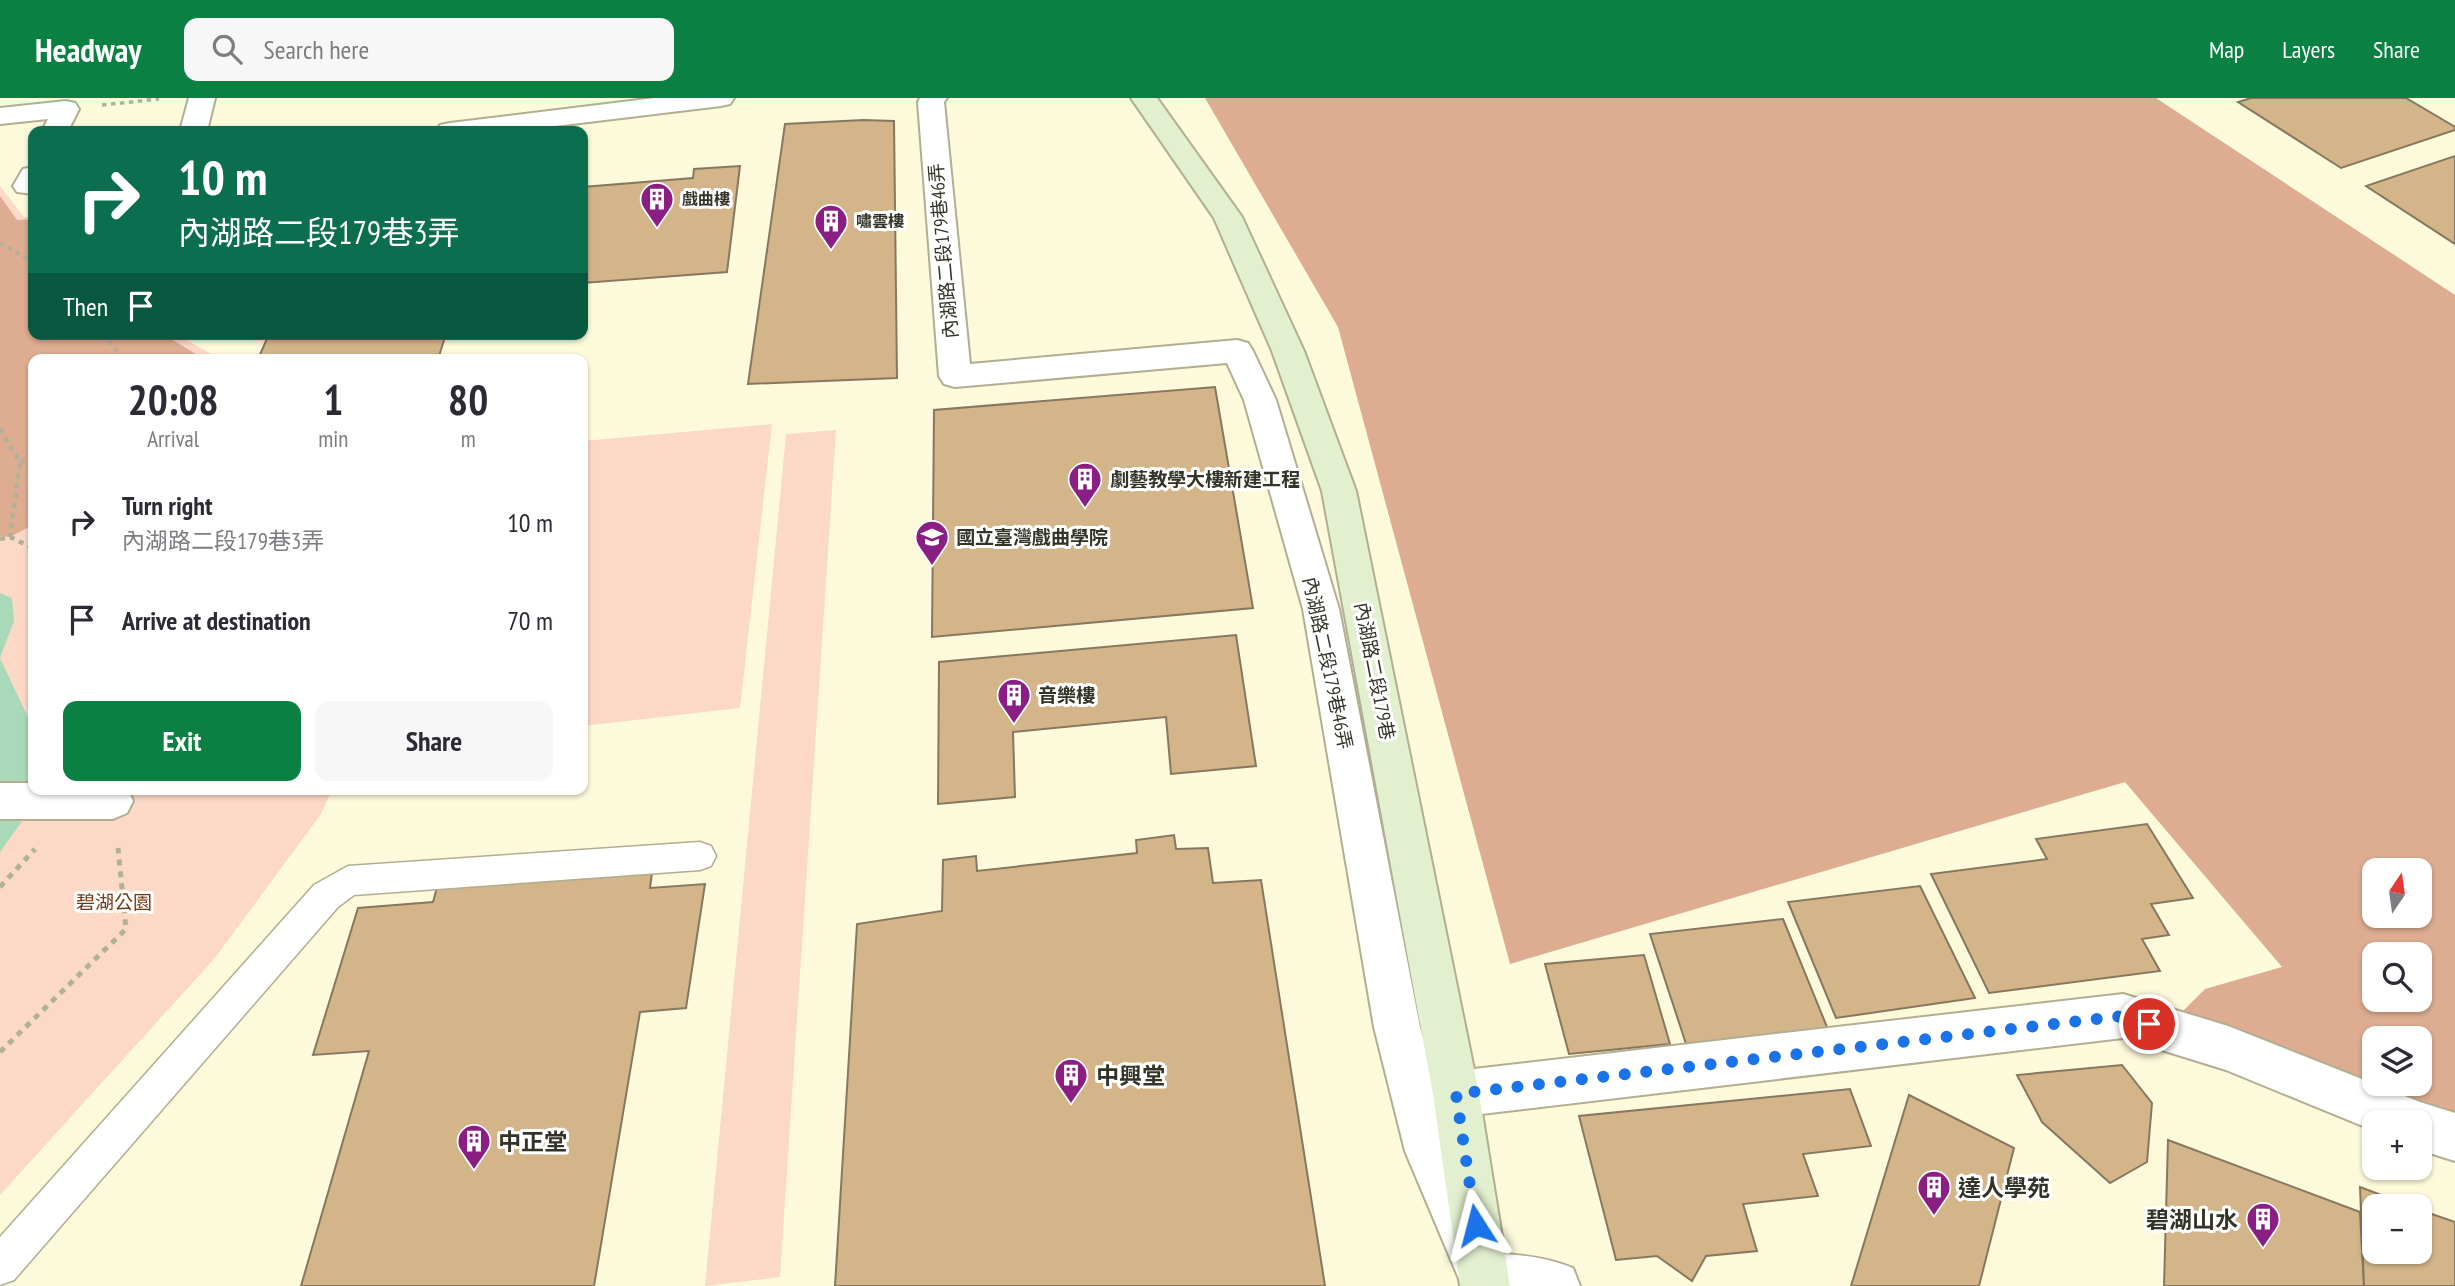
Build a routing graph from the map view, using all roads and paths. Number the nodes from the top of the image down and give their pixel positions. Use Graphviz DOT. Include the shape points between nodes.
graph roads {
  1 [pos="164,98"];
  2 [pos="202,98"];
  3 [pos="482,98"];
  4 [pos="722,98"];
  5 [pos="934,98"];
  6 [pos="1144,98"];
  7 [pos="0,116"];
  8 [pos="61,120"];
  9 [pos="195,126"];
  10 [pos="481,126"];
  11 [pos="489,126"];
  12 [pos="0,243"];
  13 [pos="28,258"];
  14 [pos="108,340"];
  15 [pos="119,354"];
  16 [pos="0,429"];
  17 [pos="28,459"];
  18 [pos="20,462"];
  19 [pos="10,537"];
  20 [pos="0,539"];
  21 [pos="28,546"];
  22 [pos="0,801"];
  23 [pos="113,801"];
  24 [pos="701,856"];
  25 [pos="0,1052"];
  26 [pos="1456,1094"];
  27 [pos="2380,1110"];
  28 [pos="2432,1130"];
  29 [pos="2455,1138"];
  30 [pos="0,1266"];
  31 [pos="1484,1282"];
  32 [pos="1555,1286"];
  1 -- 8 [label="path"];
  2 -- 9 [label="street"];
  3 -- 10 [label="street"];
  4 -- 11 [label="street"];
  5 -- 31 [label="street, 內湖路二段179巷46弄" via="941,245 954,376 1237,351 1259,400 1321,609 1397,1027 1429,1151"];
  6 -- 26 [label="street, 內湖路二段179巷" via="1228,218 1288,351 1339,491"];
  7 -- 8 [label="street"];
  12 -- 13 [label="path"];
  14 -- 15 [label="path"];
  16 -- 18 [label="path"];
  17 -- 18 [label="path"];
  18 -- 19 [label="path"];
  19 -- 20 [label="path"];
  19 -- 21 [label="path"];
  22 -- 23 [label="street"];
  23 -- 25 [label="path" via="127,929"];
  24 -- 30 [label="lane" via="348,881 326,896"];
  26 -- 27 [label="street" via="2123,1016 2228,1048"];
  26 -- 31 [label="street, 內湖路二段179巷"];
  28 -- 29 [label="street"];
  31 -- 32 [label="street" via="1527,1280"];
}
